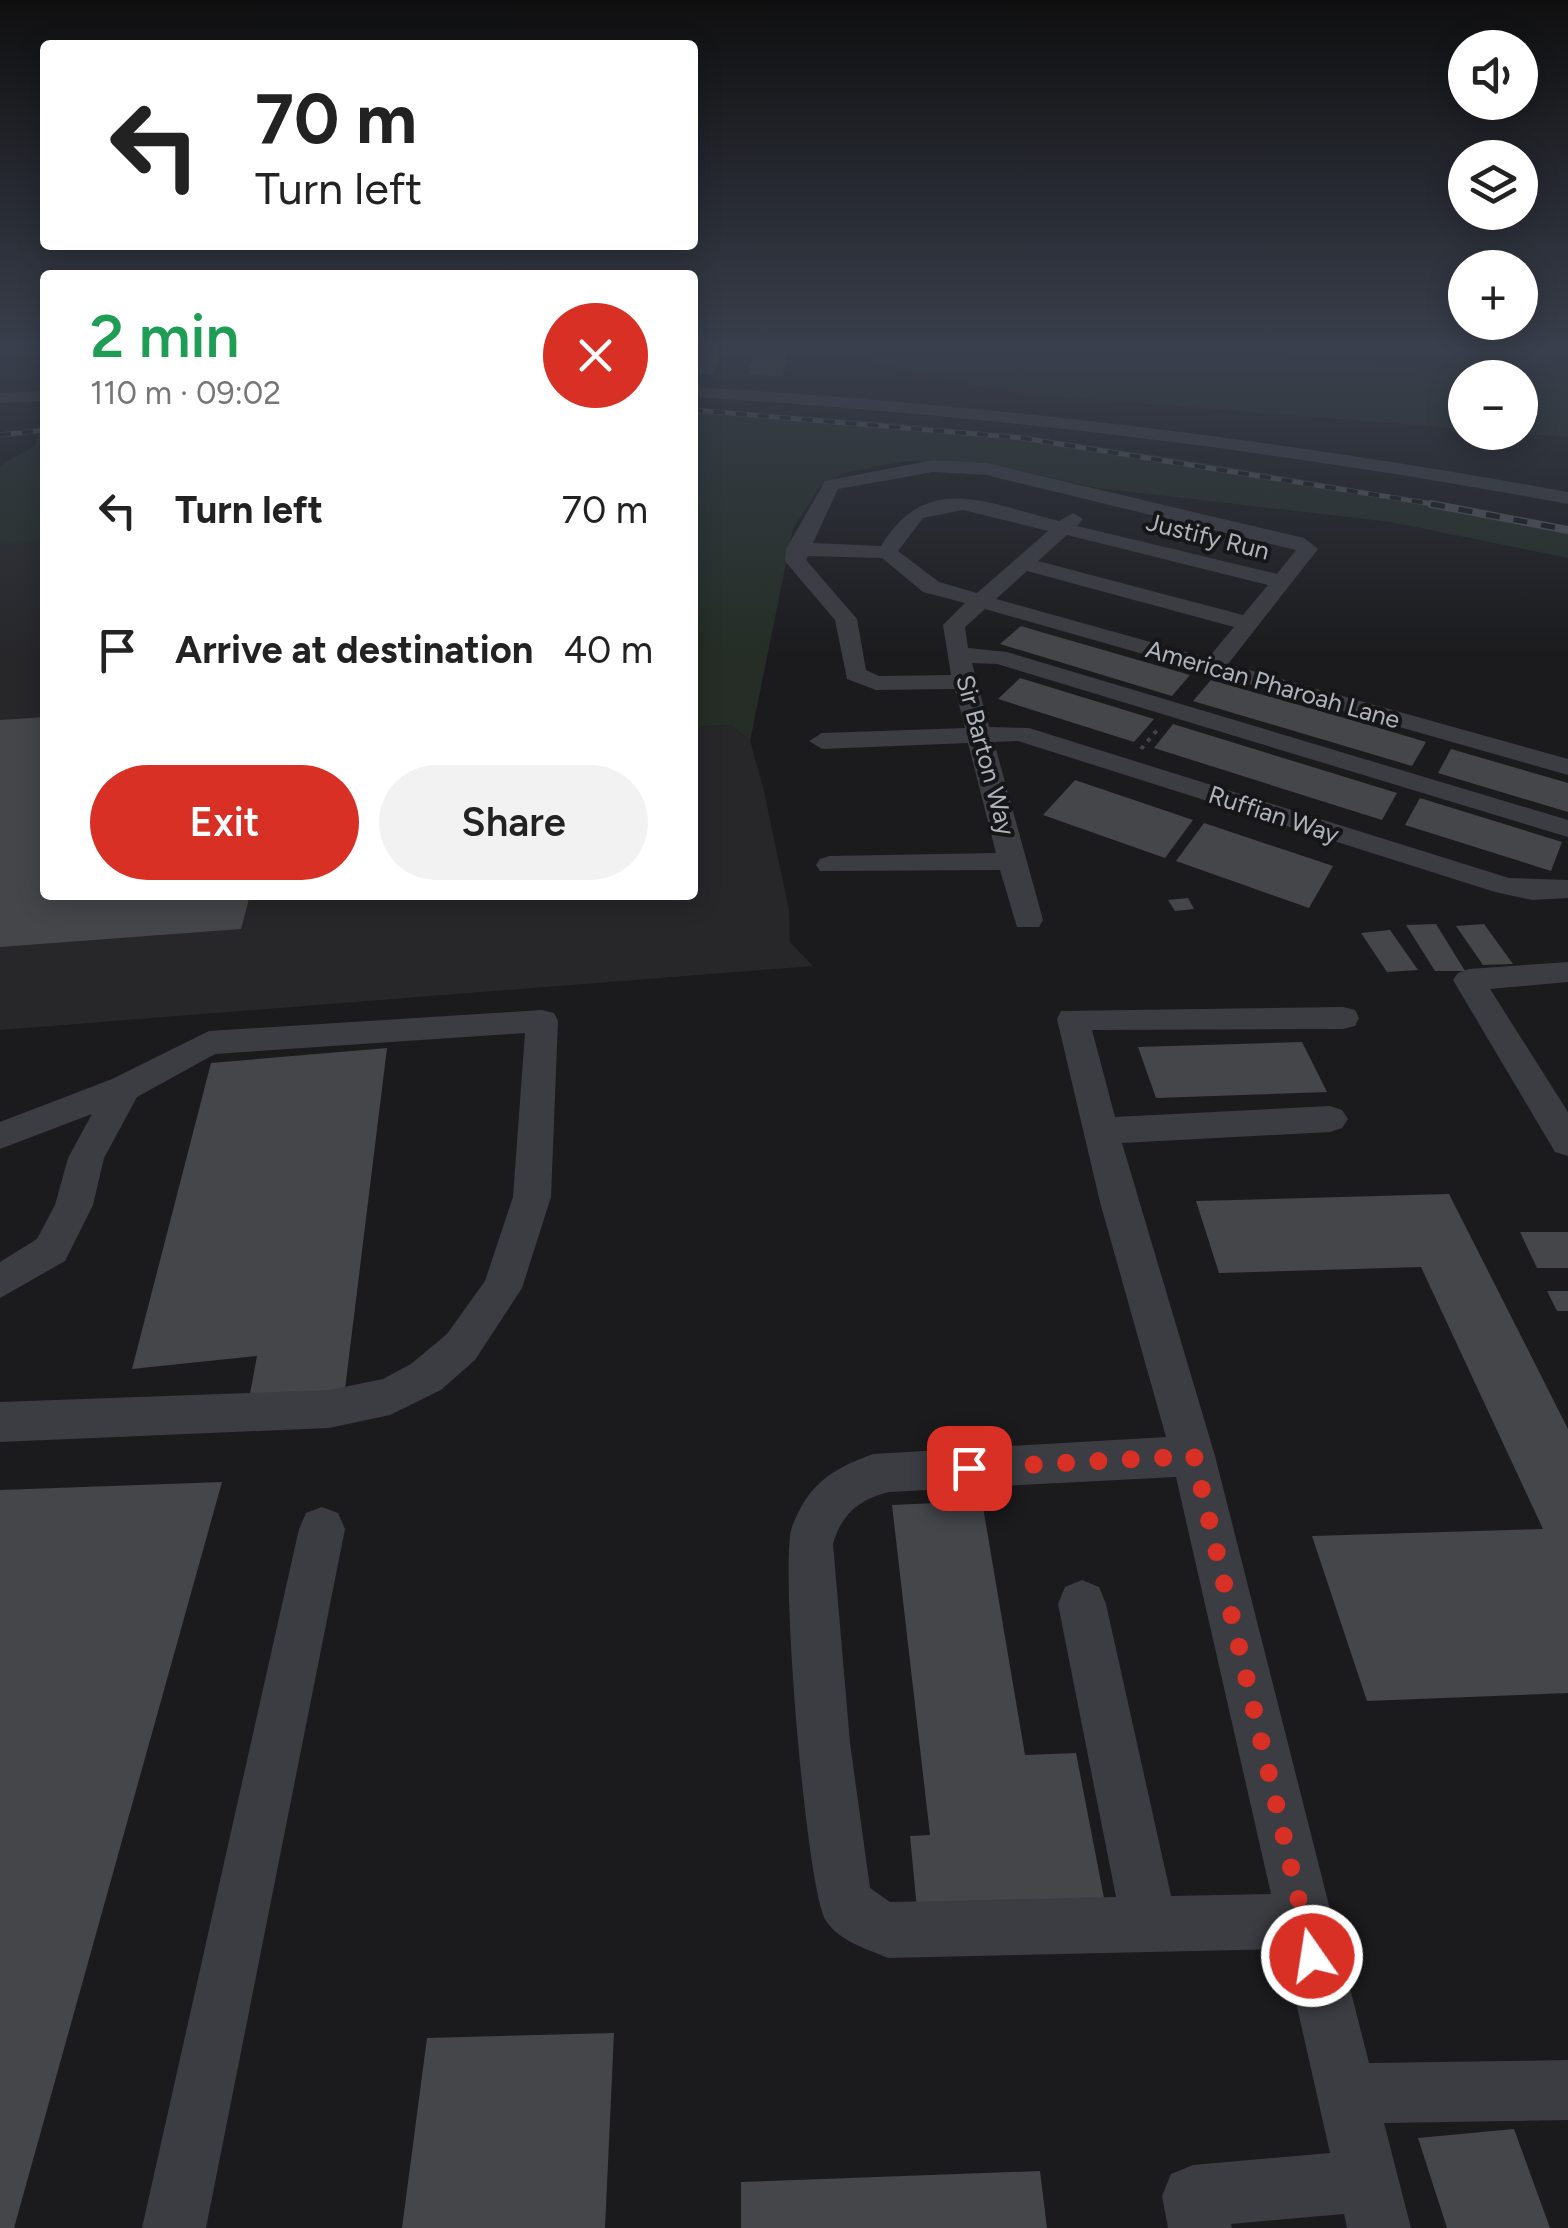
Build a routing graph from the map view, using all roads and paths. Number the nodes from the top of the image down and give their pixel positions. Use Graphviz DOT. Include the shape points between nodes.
graph roads {
  1 [pos="1324,449"];
  2 [pos="1362,449"];
  3 [pos="1405,449"];
  4 [pos="1448,450"];
  5 [pos="1366,462"];
  6 [pos="1496,462"];
  7 [pos="1544,465"];
  8 [pos="1412,470"];
  9 [pos="1460,478"];
  10 [pos="1509,487"];
  11 [pos="1099,496"];
  12 [pos="1563,498"];
  13 [pos="1062,528"];
  14 [pos="796,549"];
  15 [pos="888,552"];
  16 [pos="1022,563"];
  17 [pos="1283,582"];
  18 [pos="979,600"];
  19 [pos="1249,624"];
  20 [pos="959,655"];
  21 [pos="1213,666"];
  22 [pos="968,682"];
  23 [pos="980,736"];
  24 [pos="822,741"];
  25 [pos="1568,767"];
  26 [pos="1568,829"];
  27 [pos="1014,860"];
  28 [pos="830,865"];
  29 [pos="1568,889"];
  30 [pos="1028,920"];
  31 [pos="1568,972"];
  32 [pos="1343,1018"];
  33 [pos="124,1088"];
  34 [pos="1330,1119"];
  35 [pos="1101,1131"];
  36 [pos="0,1136"];
  37 [pos="1568,1142"];
  38 [pos="0,1282"];
  39 [pos="0,1422"];
  40 [pos="1194,1456"];
  41 [pos="322,1529"];
  42 [pos="1082,1604"];
  43 [pos="1304,1921"];
  44 [pos="1149,1924"];
  45 [pos="1568,2090"];
  46 [pos="1344,2094"];
  47 [pos="1372,2204"];
  48 [pos="174,2228"];
  49 [pos="1200,2228"];
  1 -- 5 [label="street"];
  2 -- 5 [label="street"];
  3 -- 8 [label="street"];
  4 -- 9 [label="street"];
  5 -- 8 [label="street"];
  6 -- 10 [label="street"];
  7 -- 12 [label="street"];
  8 -- 9 [label="street"];
  9 -- 10 [label="street"];
  10 -- 12 [label="street"];
  11 -- 13 [label="street"];
  11 -- 14 [label="street" via="960,466 847,479 822,497"];
  11 -- 17 [label="street" via="1298,542 1308,549"];
  13 -- 15 [label="street, Justify Run" via="964,504 939,505 909,516"];
  13 -- 16 [label="street"];
  13 -- 17 [label="street, Justify Run"];
  14 -- 15 [label="street"];
  14 -- 22 [label="street" via="795,561 846,619 855,674 876,683"];
  15 -- 18 [label="street, American Pharoah Lane" via="931,587"];
  16 -- 18 [label="street"];
  16 -- 19 [label="street"];
  17 -- 19 [label="street"];
  18 -- 20 [label="street, Sir Barton Way" via="954,625"];
  18 -- 21 [label="street, American Pharoah Lane"];
  19 -- 21 [label="street"];
  20 -- 22 [label="street, Sir Barton Way"];
  20 -- 26 [label="street" via="1000,657"];
  21 -- 25 [label="street, American Pharoah Lane"];
  22 -- 23 [label="street, Sir Barton Way"];
  23 -- 24 [label="street, Ruffian Way"];
  23 -- 27 [label="street, Sir Barton Way"];
  23 -- 29 [label="street, Ruffian Way" via="1020,733 1505,886"];
  27 -- 28 [label="street"];
  27 -- 30 [label="street, Sir Barton Way"];
  31 -- 37 [label="street" via="1468,980"];
  32 -- 35 [label="street" via="1073,1019"];
  33 -- 36 [label="street"];
  33 -- 38 [label="street" via="86,1158 74,1204 51,1250"];
  33 -- 39 [label="street" via="209,1044 542,1021 532,1198 502,1288 462,1346 390,1396 329,1409"];
  34 -- 35 [label="street"];
  35 -- 40 [label="street"];
  40 -- 43 [label="street"];
  40 -- 44 [label="street" via="872,1474 830,1498 816,1514 810,1544 827,1763 844,1898 856,1914 888,1930"];
  41 -- 48 [label="street"];
  42 -- 44 [label="street"];
  43 -- 44 [label="street"];
  43 -- 46 [label="street"];
  45 -- 46 [label="street"];
  46 -- 47 [label="street"];
  47 -- 49 [label="street" via="1193,2196"];
}
